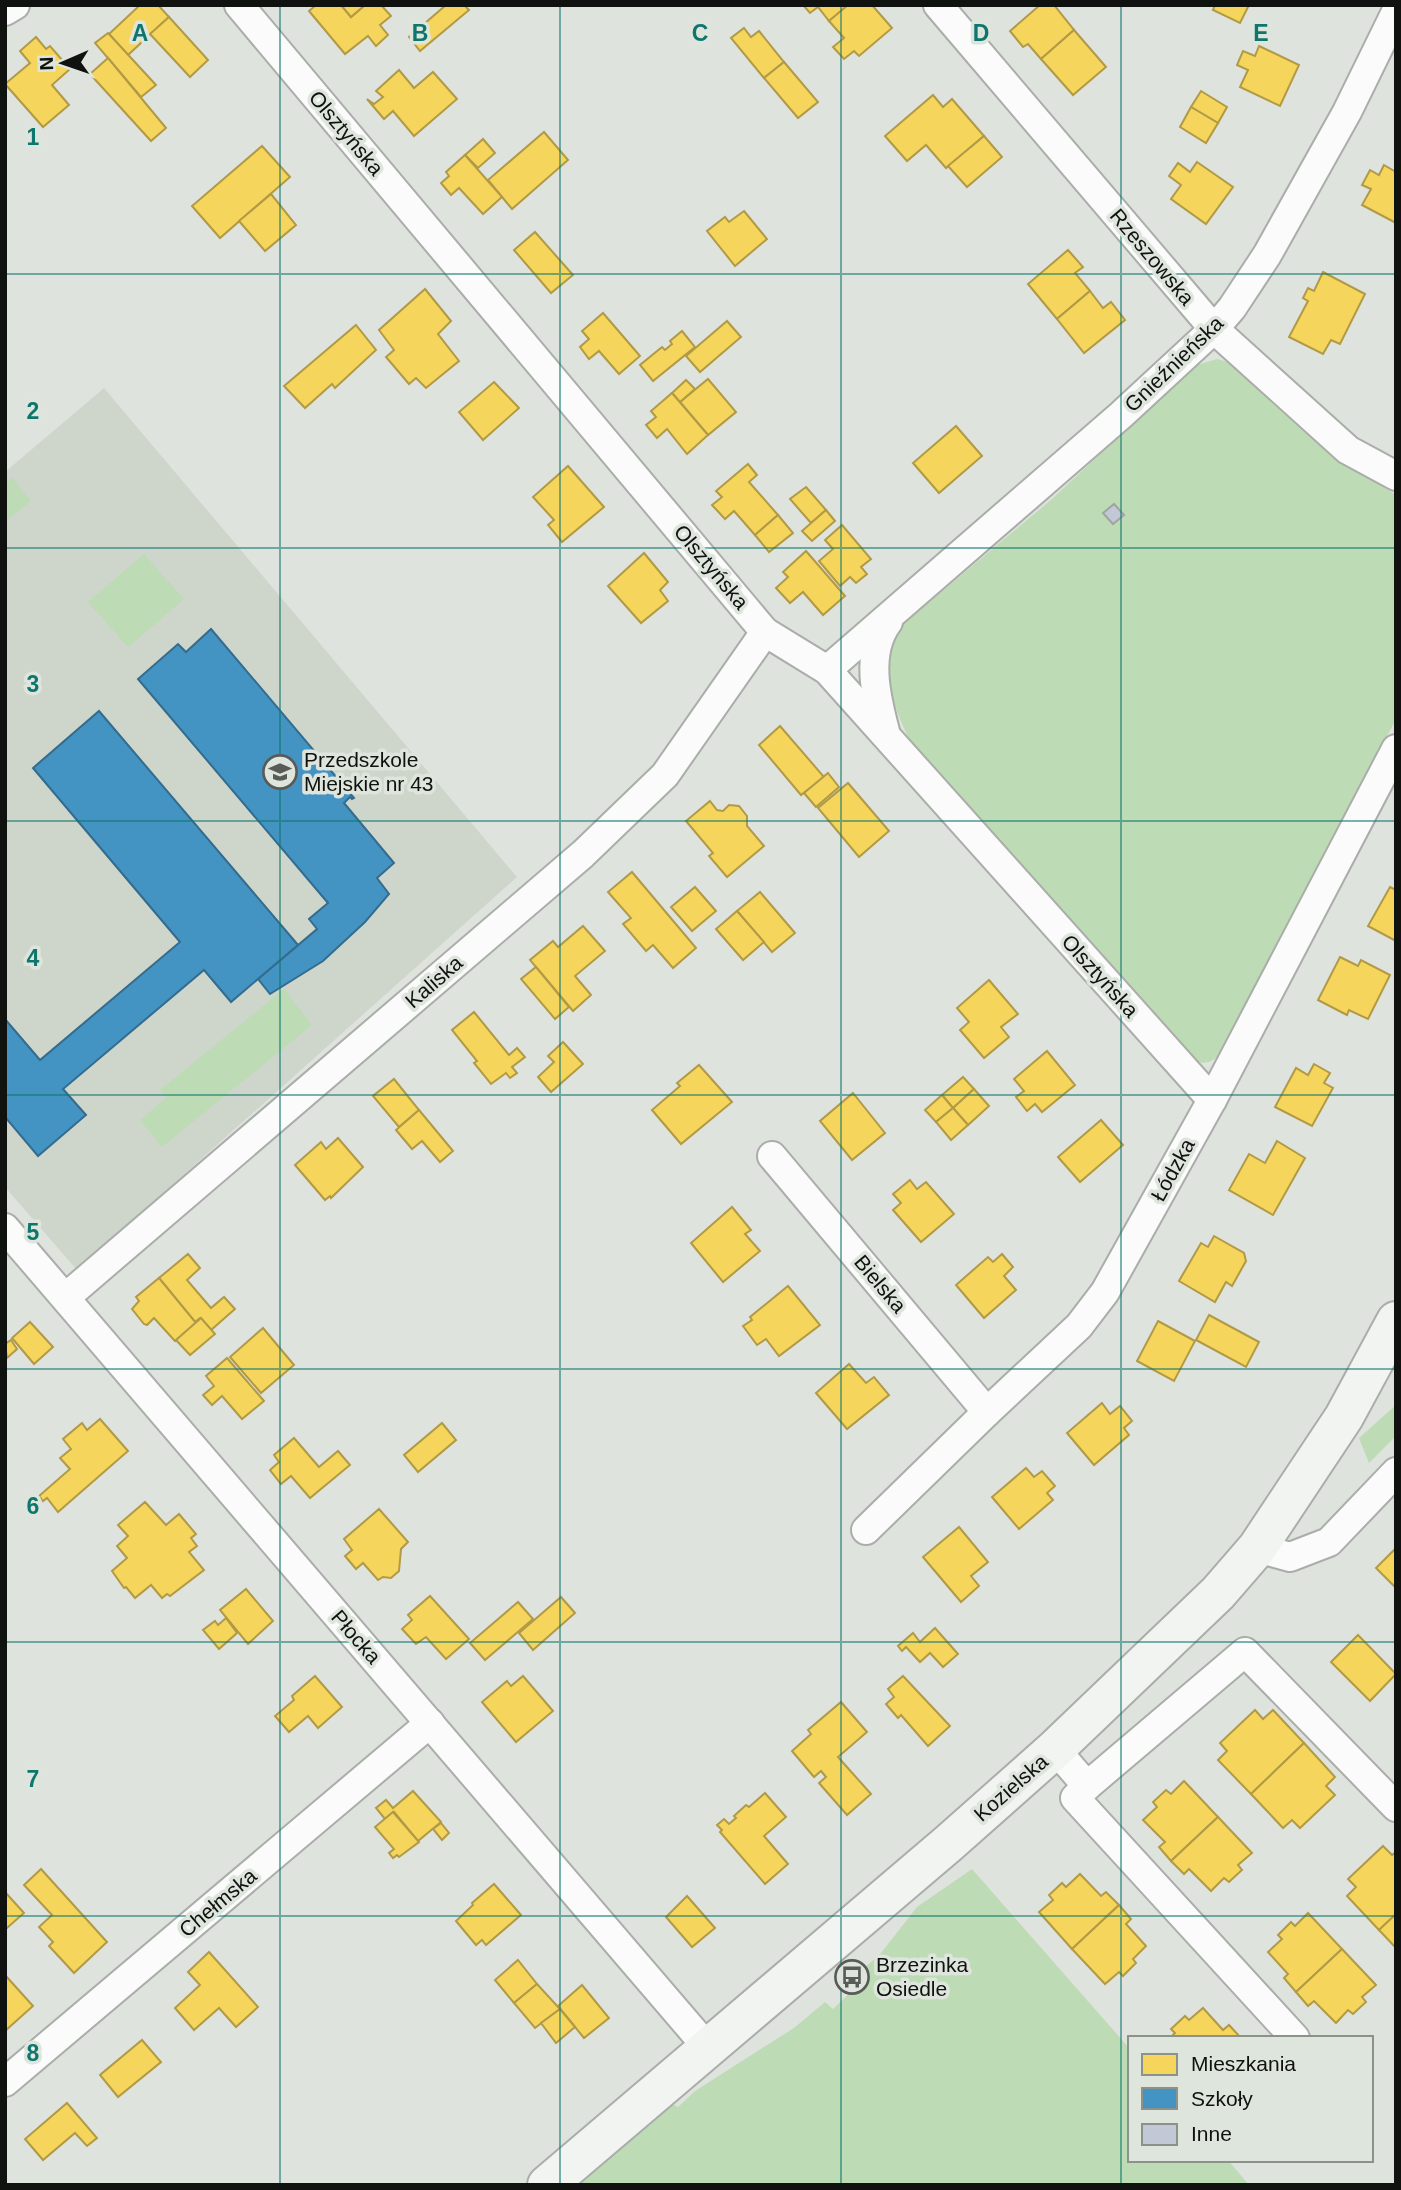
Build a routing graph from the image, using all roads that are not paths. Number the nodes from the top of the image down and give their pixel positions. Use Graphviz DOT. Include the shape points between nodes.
graph roads {
  1 [pos="15,5"];
  2 [pos="239,5"];
  3 [pos="939,5"];
  4 [pos="5,11"];
  5 [pos="1396,12"];
  6 [pos="1214,330"];
  7 [pos="1396,476"];
  8 [pos="892,616"];
  9 [pos="765,632"];
  10 [pos="827,670"];
  11 [pos="887,737"];
  12 [pos="1396,748"];
  13 [pos="1212,1100"];
  14 [pos="772,1156"];
  15 [pos="5,1228"];
  16 [pos="66,1297"];
  17 [pos="1396,1321"];
  18 [pos="987,1412"];
  19 [pos="1396,1472"];
  20 [pos="866,1531"];
  21 [pos="1257,1548"];
  22 [pos="430,1723"];
  23 [pos="1055,1749"];
  24 [pos="1087,1786"];
  25 [pos="1396,1807"];
  26 [pos="1293,2036"];
  27 [pos="707,2047"];
  28 [pos="5,2082"];
  29 [pos="547,2185"];
  1 -- 4 [label="street"];
  2 -- 9 [label="street, Olsztyńska"];
  3 -- 6 [label="street, Rzeszowska"];
  5 -- 6 [label="street, Gnieźnieńska" via="1347,112 1267,255"];
  6 -- 7 [label="street, Rzeszowska" via="1348,450"];
  6 -- 8 [label="street, Gnieźnieńska"];
  8 -- 10 [label="street, Gnieźnieńska"];
  8 -- 11 [label="street, Gnieźnieńska" via="875,654 877,700"];
  9 -- 10 [label="street, Olsztyńska"];
  9 -- 16 [label="street, Kaliska" via="666,775 592,845"];
  10 -- 11 [label="street, Olsztyńska"];
  11 -- 13 [label="street, Olsztyńska"];
  12 -- 13 [label="street, Łódzka"];
  13 -- 18 [label="street, Łódzka" via="1105,1292 1079,1326"];
  14 -- 18 [label="street, Bielska"];
  15 -- 16 [label="street, Płocka"];
  16 -- 22 [label="street, Płocka"];
  17 -- 21 [label="street, Kozielska" via="1344,1417"];
  18 -- 20 [label="street, Łódzka"];
  19 -- 21 [label="street" via="1329,1542 1290,1557"];
  21 -- 23 [label="street, Kozielska" via="1218,1593"];
  22 -- 27 [label="street, Płocka"];
  22 -- 28 [label="street, Chełmska"];
  23 -- 24 [label="street"];
  23 -- 27 [label="street, Kozielska"];
  24 -- 25 [label="street" via="1245,1652"];
  24 -- 26 [label="street" via="1074,1798"];
  27 -- 29 [label="street, Kozielska"];
}
